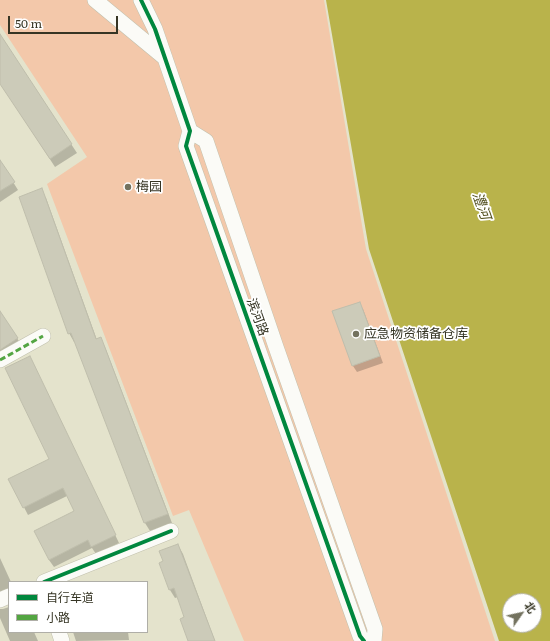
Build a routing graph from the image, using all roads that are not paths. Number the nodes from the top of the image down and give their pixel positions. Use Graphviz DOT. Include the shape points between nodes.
graph roads {
  1 [pos="95,0"];
  2 [pos="141,0"];
  3 [pos="166,58"];
  4 [pos="190,131"];
  5 [pos="43,336"];
  6 [pos="273,340"];
  7 [pos="257,346"];
  8 [pos="0,360"];
  9 [pos="335,514"];
  10 [pos="318,519"];
  11 [pos="171,531"];
  12 [pos="46,581"];
  13 [pos="364,641"];
  14 [pos="374,641"];
  1 -- 3 [label="street"];
  2 -- 3 [label="street, 滨河路"];
  3 -- 4 [label="street, 滨河路"];
  4 -- 6 [label="street" via="206,141"];
  4 -- 7 [label="street, 滨河路" via="186,146"];
  5 -- 8 [label="street"];
  6 -- 7 [label="street"];
  6 -- 9 [label="street"];
  7 -- 10 [label="street, 滨河路"];
  9 -- 10 [label="street"];
  9 -- 14 [label="street" via="375,629"];
  10 -- 13 [label="street, 滨河路"];
  11 -- 12 [label="street"];
}
